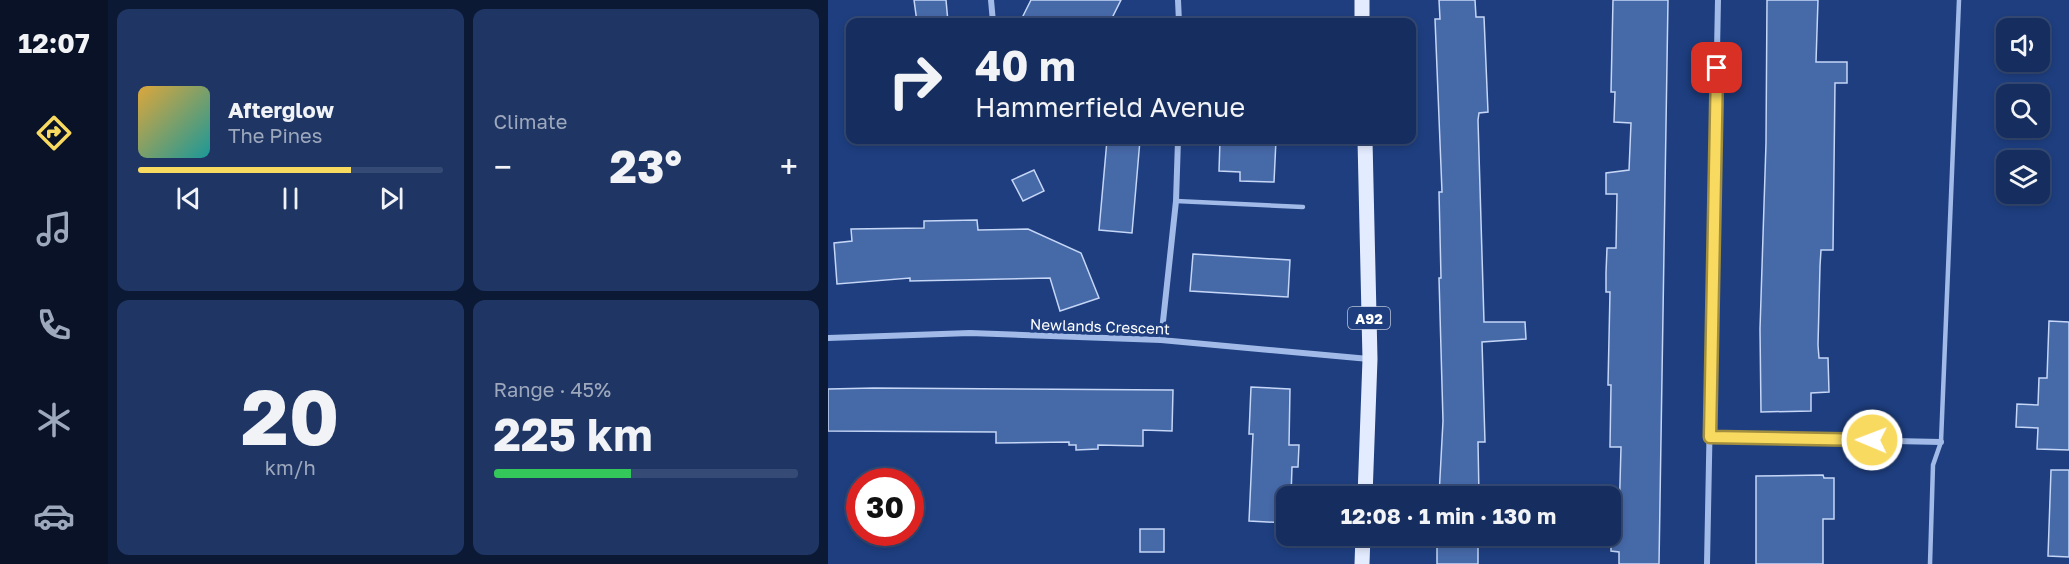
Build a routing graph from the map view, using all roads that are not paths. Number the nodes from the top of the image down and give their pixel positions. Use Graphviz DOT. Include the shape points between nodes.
graph roads {
  1 [pos="991,0"];
  2 [pos="1179,0"];
  3 [pos="1362,0"];
  4 [pos="1718,0"];
  5 [pos="1959,0"];
  6 [pos="993,18"];
  7 [pos="1179,18"];
  8 [pos="1362,18"];
  9 [pos="1178,144"];
  10 [pos="1365,144"];
  11 [pos="1176,201"];
  12 [pos="1304,207"];
  13 [pos="828,338"];
  14 [pos="1161,340"];
  15 [pos="1370,359"];
  16 [pos="1710,437"];
  17 [pos="1941,442"];
  18 [pos="1365,486"];
  19 [pos="1363,546"];
  20 [pos="1362,564"];
  21 [pos="1707,564"];
  22 [pos="1930,564"];
  1 -- 6 [label="street"];
  2 -- 7 [label="street"];
  3 -- 8 [label="main road"];
  4 -- 16 [label="street"];
  5 -- 17 [label="lane"];
  9 -- 11 [label="street"];
  10 -- 15 [label="main road, A92"];
  11 -- 12 [label="lane"];
  11 -- 14 [label="street"];
  13 -- 14 [label="street, Newlands Crescent" via="970,333"];
  14 -- 15 [label="street, Newlands Crescent"];
  15 -- 18 [label="main road, A92"];
  16 -- 17 [label="street"];
  16 -- 21 [label="street"];
  17 -- 22 [label="lane" via="1933,465"];
  19 -- 20 [label="main road"];
}
